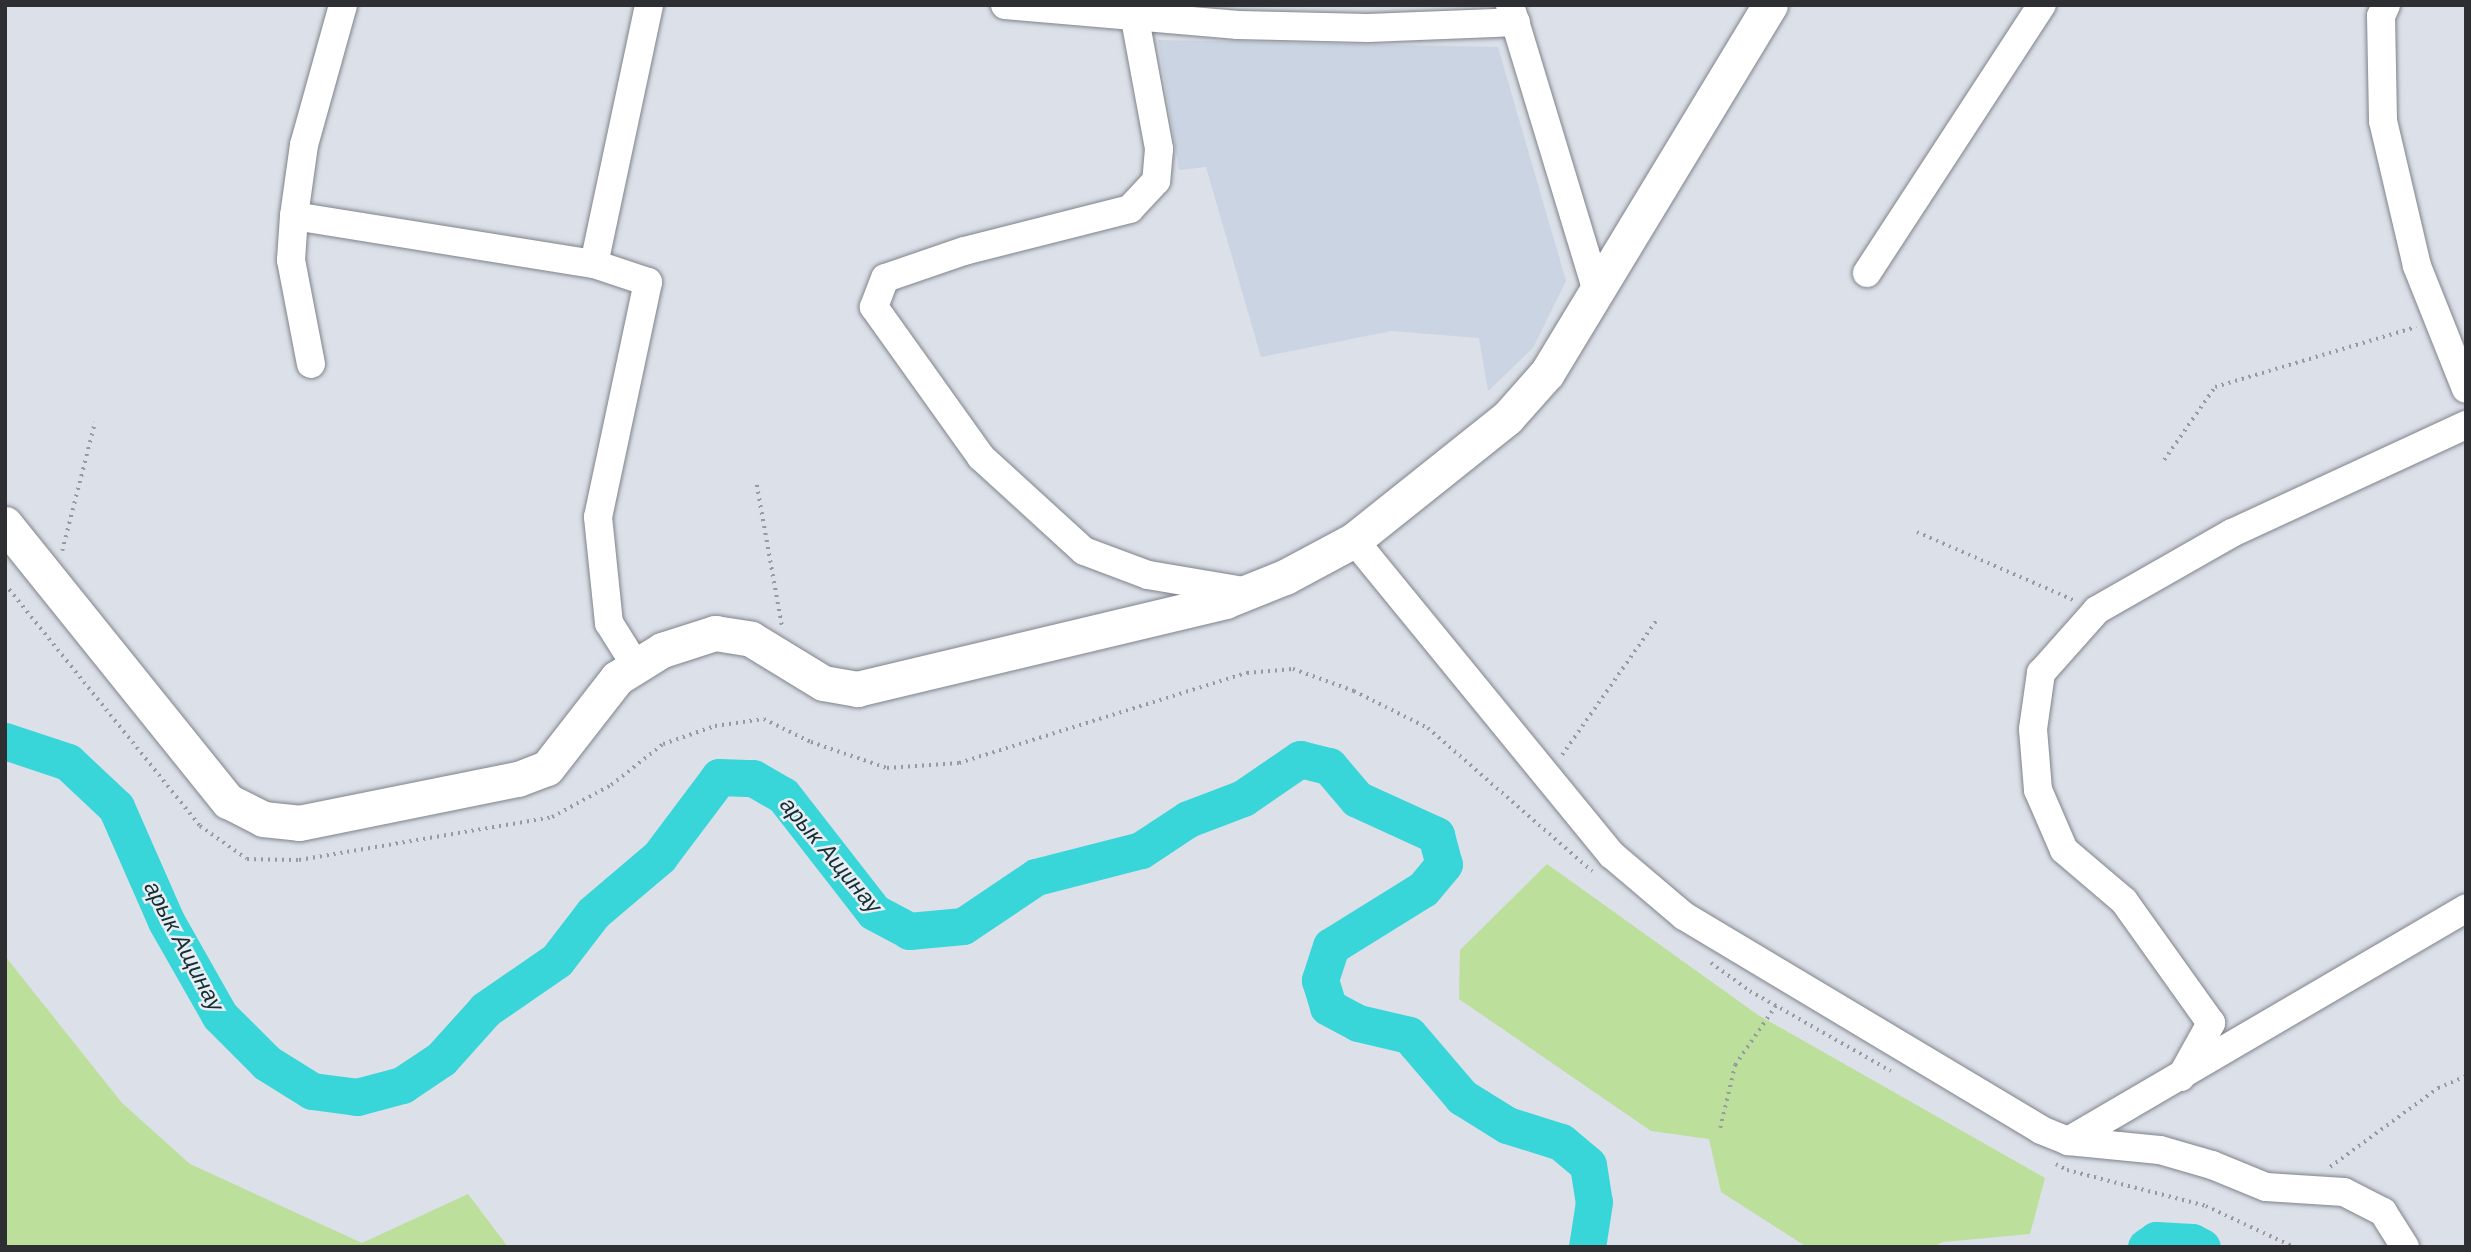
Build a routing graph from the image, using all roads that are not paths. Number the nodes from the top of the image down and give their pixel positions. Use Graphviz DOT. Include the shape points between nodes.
graph roads {
  1 [pos="343,5"];
  2 [pos="649,5"];
  3 [pos="1005,5"];
  4 [pos="1770,5"];
  5 [pos="2042,5"];
  6 [pos="2386,5"];
  7 [pos="1513,14"];
  8 [pos="1135,19"];
  9 [pos="294,216"];
  10 [pos="594,264"];
  11 [pos="1867,273"];
  12 [pos="1597,291"];
  13 [pos="311,364"];
  14 [pos="2463,373"];
  15 [pos="2466,425"];
  16 [pos="5,524"];
  17 [pos="1354,540"];
  18 [pos="1248,592"];
  19 [pos="636,666"];
  20 [pos="2466,908"];
  21 [pos="2181,1077"];
  22 [pos="2061,1152"];
  23 [pos="2405,1247"];
  1 -- 9 [label="street" via="304,145"];
  2 -- 10 [label="street"];
  3 -- 8 [label="street"];
  4 -- 12 [label="main road"];
  5 -- 11 [label="street"];
  6 -- 14 [label="street" via="2381,16 2383,121 2417,266"];
  7 -- 8 [label="street" via="1368,28"];
  7 -- 12 [label="street"];
  8 -- 18 [label="street" via="1159,149 1156,181 1130,209 964,251 885,278 874,307 981,457 1084,551 1148,575"];
  9 -- 10 [label="street"];
  9 -- 13 [label="street" via="291,260"];
  10 -- 19 [label="street" via="648,282 598,517 609,623"];
  12 -- 17 [label="main road" via="1547,373 1507,418"];
  15 -- 21 [label="street" via="2232,533 2097,611 2041,673 2033,729 2038,790 2064,850 2124,901 2211,1023"];
  16 -- 19 [label="main road" via="228,801 263,819 299,823 518,779 547,768 617,678"];
  17 -- 18 [label="main road"];
  17 -- 22 [label="street" via="1612,855 1674,907 2041,1130"];
  18 -- 19 [label="main road" via="857,689 823,683 751,639 715,633 662,650"];
  20 -- 21 [label="street"];
  21 -- 22 [label="street"];
  22 -- 23 [label="street" via="2161,1150 2266,1187 2344,1192 2383,1212"];
}
